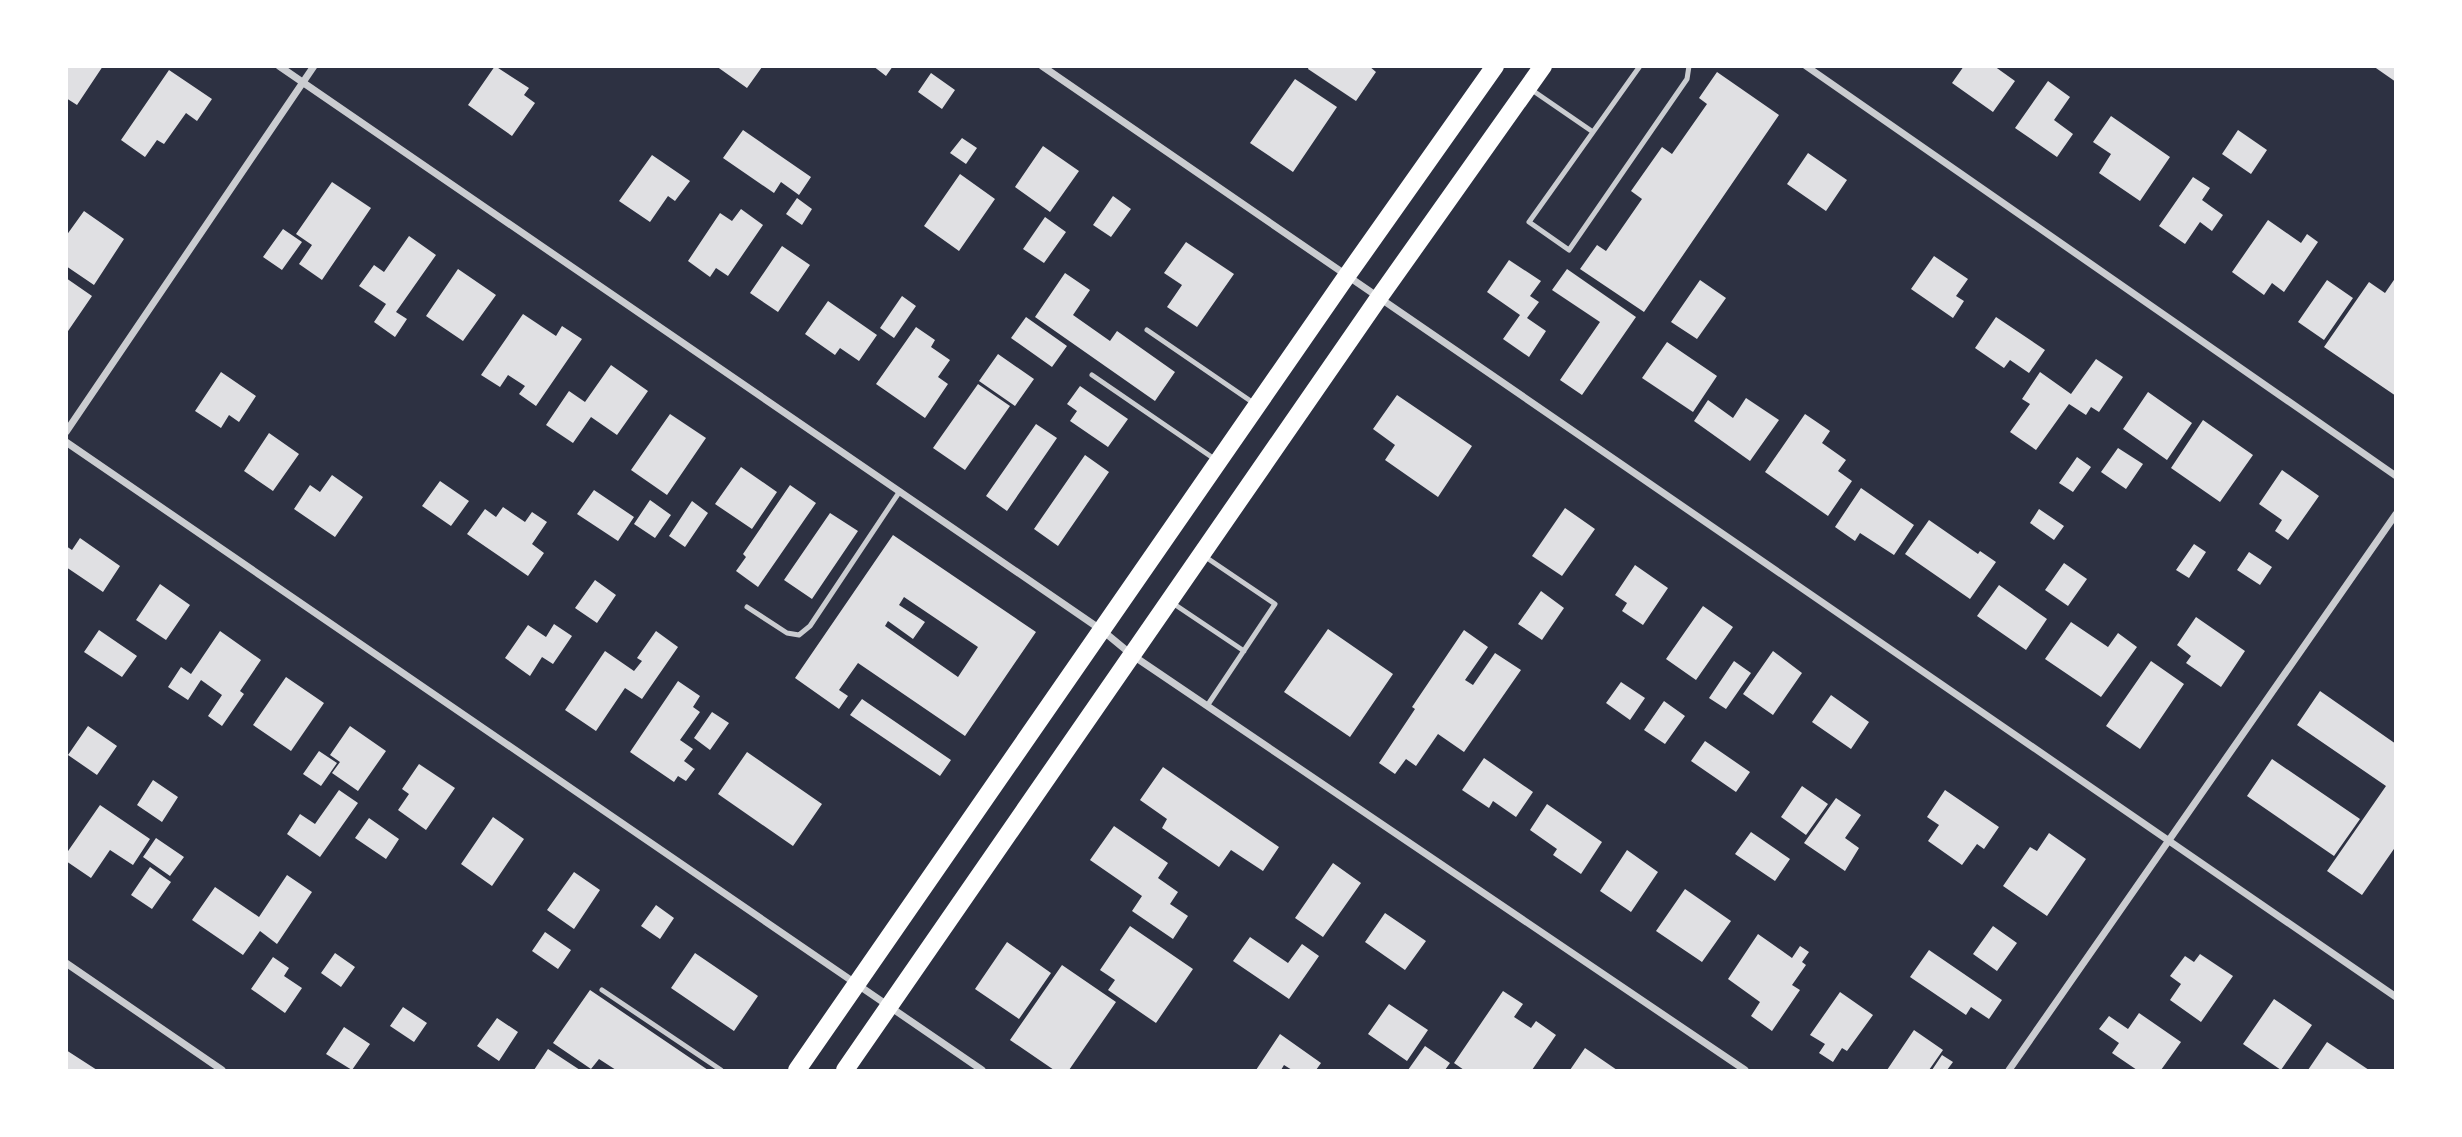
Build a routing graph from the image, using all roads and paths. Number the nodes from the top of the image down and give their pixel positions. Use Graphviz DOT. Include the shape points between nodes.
graph roads {
  1 [pos="279,66"];
  2 [pos="314,66"];
  3 [pos="1042,66"];
  4 [pos="1495,66"];
  5 [pos="1542,66"];
  6 [pos="1640,66"];
  7 [pos="1689,66"];
  8 [pos="1806,66"];
  9 [pos="302,82"];
  10 [pos="1528,87"];
  11 [pos="1593,132"];
  12 [pos="1346,277"];
  13 [pos="1378,299"];
  14 [pos="1147,330"];
  15 [pos="1092,375"];
  16 [pos="1258,405"];
  17 [pos="66,432"];
  18 [pos="66,442"];
  19 [pos="1219,462"];
  20 [pos="2396,475"];
  21 [pos="900,491"];
  22 [pos="2396,514"];
  23 [pos="1201,554"];
  24 [pos="1169,601"];
  25 [pos="747,607"];
  26 [pos="1103,631"];
  27 [pos="1244,651"];
  28 [pos="1132,655"];
  29 [pos="1207,706"];
  30 [pos="2170,839"];
  31 [pos="66,963"];
  32 [pos="856,984"];
  33 [pos="602,990"];
  34 [pos="2396,997"];
  35 [pos="889,1006"];
  36 [pos="222,1070"];
  37 [pos="721,1070"];
  38 [pos="797,1070"];
  39 [pos="845,1070"];
  40 [pos="982,1070"];
  41 [pos="1745,1070"];
  42 [pos="2009,1070"];
  1 -- 9 [label="street"];
  2 -- 9 [label="street"];
  3 -- 12 [label="street"];
  4 -- 12 [label="main road"];
  5 -- 10 [label="main road"];
  6 -- 11 [label="lane"];
  7 -- 11 [label="lane" via="1687,79 1569,250 1529,222"];
  8 -- 20 [label="street"];
  9 -- 17 [label="street"];
  9 -- 21 [label="street"];
  10 -- 11 [label="lane"];
  10 -- 13 [label="main road"];
  12 -- 13 [label="street"];
  12 -- 16 [label="main road"];
  13 -- 23 [label="main road"];
  13 -- 30 [label="street"];
  14 -- 16 [label="lane"];
  15 -- 19 [label="lane"];
  16 -- 19 [label="main road"];
  18 -- 32 [label="street"];
  19 -- 26 [label="main road"];
  21 -- 25 [label="lane" via="810,626 799,635 787,633"];
  21 -- 26 [label="street"];
  22 -- 30 [label="street"];
  23 -- 24 [label="main road"];
  23 -- 27 [label="lane" via="1275,604"];
  24 -- 27 [label="lane"];
  24 -- 28 [label="main road"];
  26 -- 28 [label="street"];
  26 -- 32 [label="main road"];
  27 -- 29 [label="lane"];
  28 -- 29 [label="street"];
  28 -- 35 [label="main road"];
  29 -- 41 [label="street"];
  30 -- 34 [label="street"];
  30 -- 42 [label="street"];
  31 -- 36 [label="street"];
  32 -- 35 [label="street"];
  32 -- 38 [label="main road"];
  33 -- 37 [label="lane"];
  35 -- 39 [label="main road"];
  35 -- 40 [label="street"];
}
